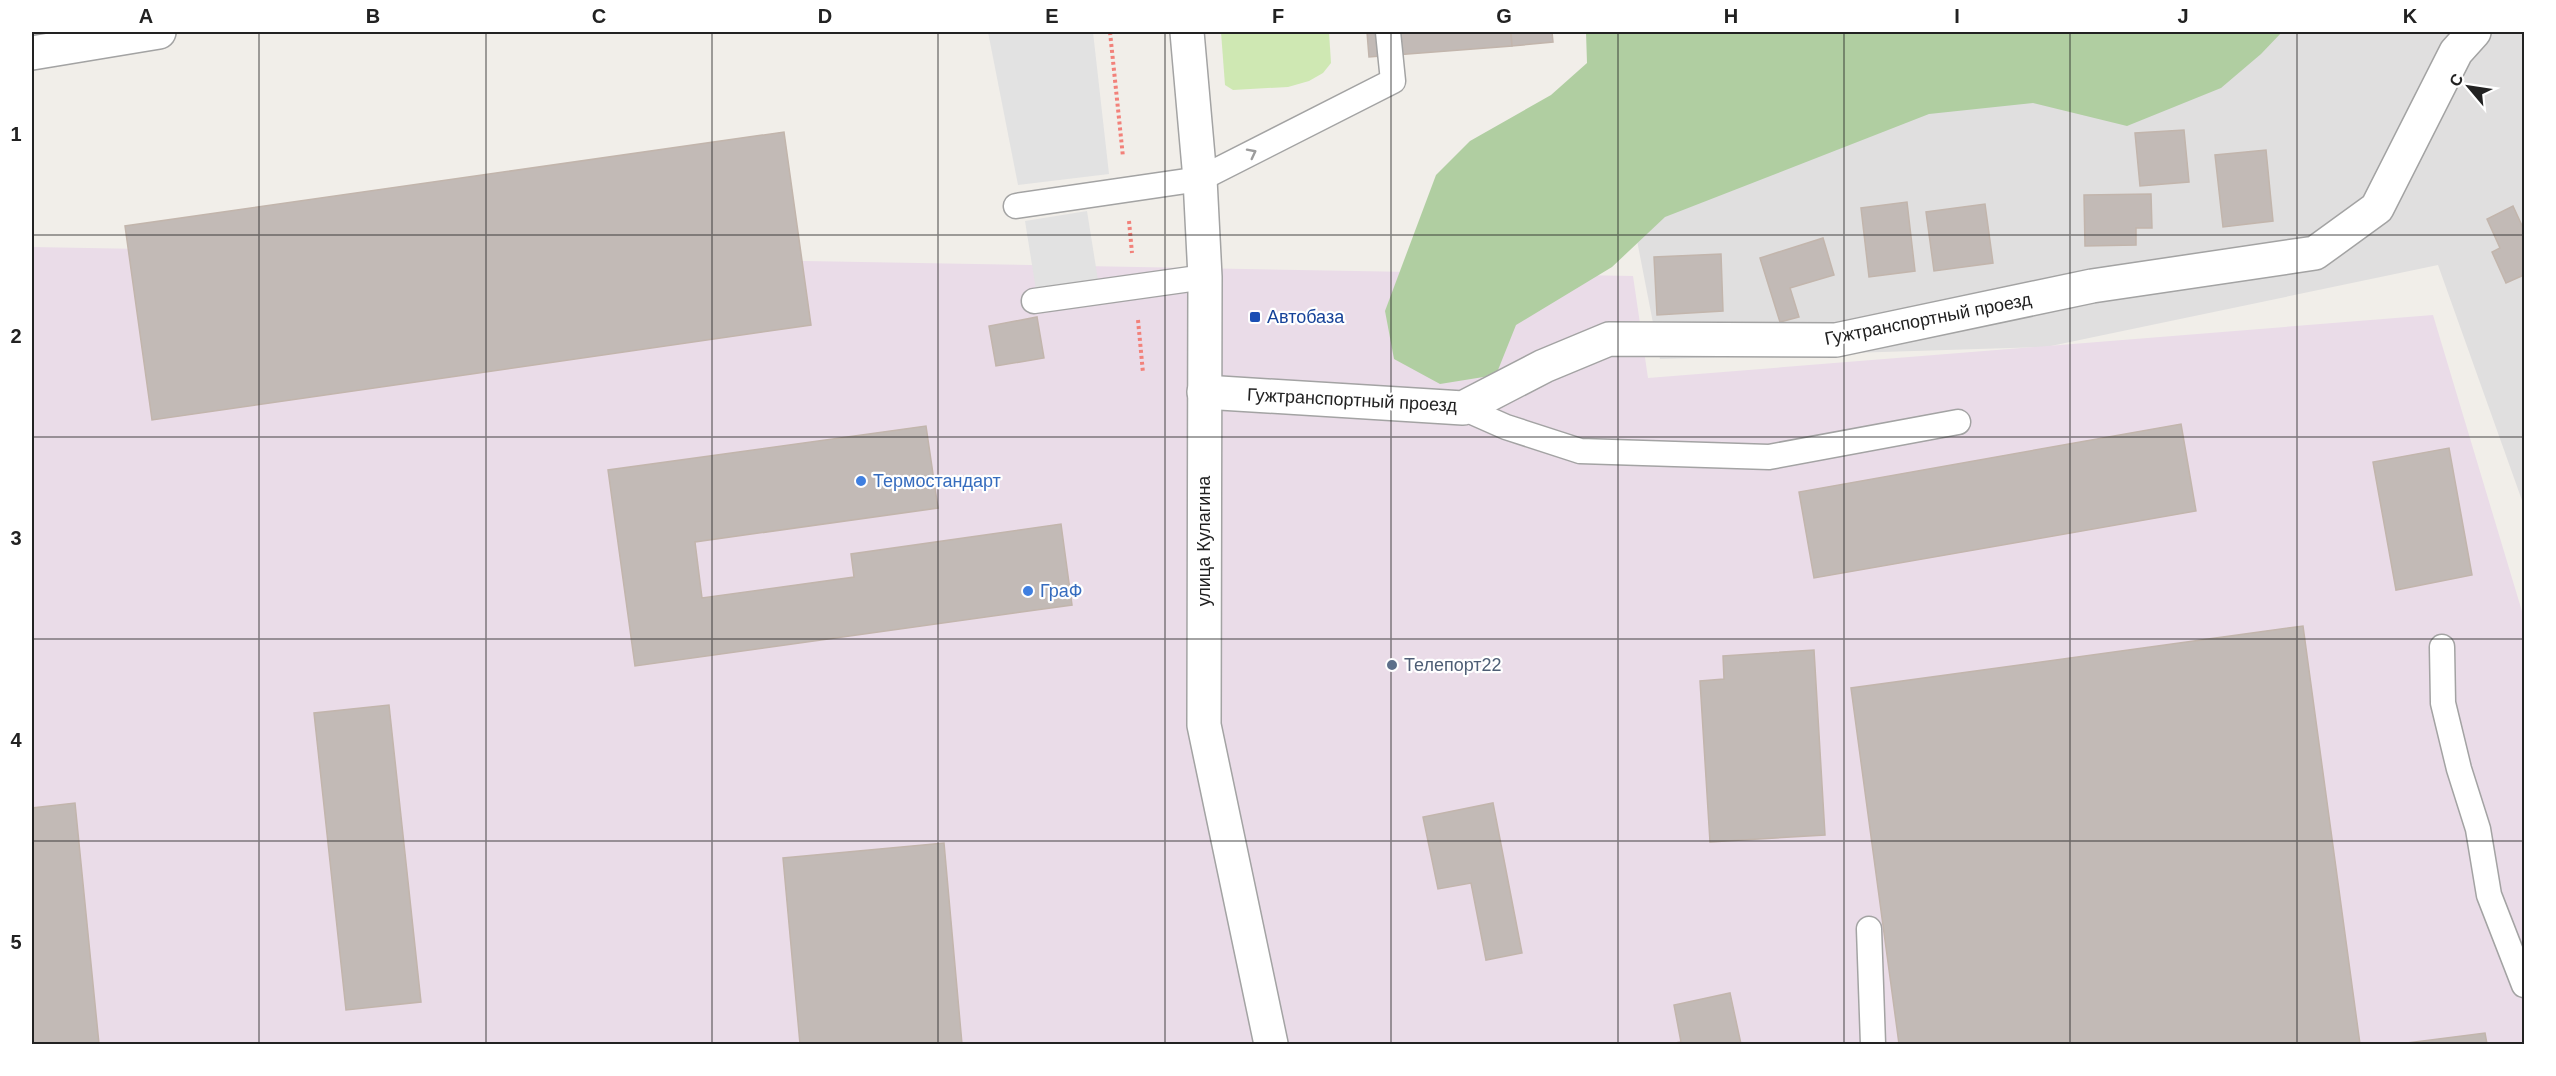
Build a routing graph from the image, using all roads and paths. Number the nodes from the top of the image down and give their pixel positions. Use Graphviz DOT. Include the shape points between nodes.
graph roads {
  1 [pos="159,32"];
  2 [pos="1187,32"];
  3 [pos="1388,32"];
  4 [pos="2474,32"];
  5 [pos="32,53"];
  6 [pos="1200,179"];
  7 [pos="1016,206"];
  8 [pos="1205,277"];
  9 [pos="1034,301"];
  10 [pos="1204,392"];
  11 [pos="1463,408"];
  12 [pos="1958,422"];
  13 [pos="2442,647"];
  14 [pos="1869,929"];
  15 [pos="2524,985"];
  16 [pos="1271,1044"];
  17 [pos="1873,1044"];
  1 -- 5 [label="street"];
  2 -- 6 [label="street, улица Кулагина"];
  6 -- 3 [label="lane, one-way" via="1393,81"];
  4 -- 11 [label="street, Гужтранспортный проезд" via="2456,52 2377,208 2315,252 2092,286 1836,340 1609,339 1544,366"];
  6 -- 7 [label="lane"];
  6 -- 8 [label="street, улица Кулагина"];
  8 -- 9 [label="lane"];
  8 -- 10 [label="street, улица Кулагина"];
  10 -- 11 [label="street, Гужтранспортный проезд"];
  10 -- 16 [label="street, улица Кулагина" via="1204,725"];
  11 -- 12 [label="lane" via="1506,427 1580,451 1769,457"];
  13 -- 15 [label="lane" via="2443,703 2478,829 2489,895"];
  14 -- 17 [label="lane"];
}
